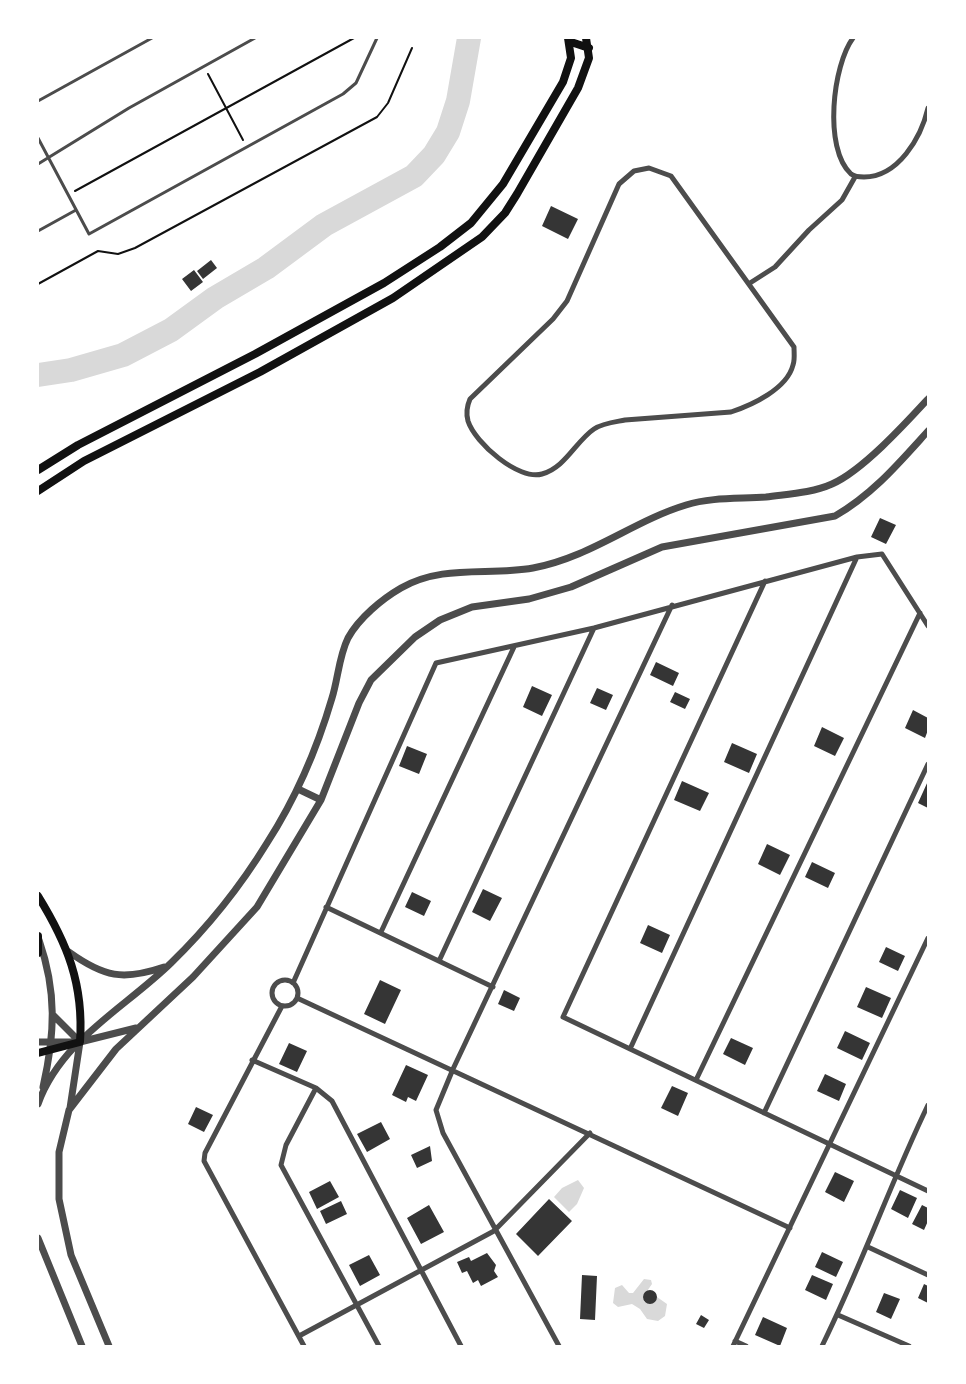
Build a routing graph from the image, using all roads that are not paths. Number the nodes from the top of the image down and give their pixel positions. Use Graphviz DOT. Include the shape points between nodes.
graph roads {
  1 [pos="152,38"];
  2 [pos="255,38"];
  3 [pos="376,38"];
  4 [pos="586,38"];
  5 [pos="853,38"];
  6 [pos="571,39"];
  7 [pos="589,48"];
  8 [pos="38,101"];
  9 [pos="928,108"];
  10 [pos="38,138"];
  11 [pos="49,159"];
  12 [pos="38,164"];
  13 [pos="855,177"];
  14 [pos="76,210"];
  15 [pos="38,231"];
  16 [pos="750,283"];
  17 [pos="928,399"];
  18 [pos="928,431"];
  19 [pos="38,470"];
  20 [pos="38,491"];
  21 [pos="857,557"];
  22 [pos="765,580"];
  23 [pos="672,605"];
  24 [pos="920,613"];
  25 [pos="928,626"];
  26 [pos="594,627"];
  27 [pos="514,647"];
  28 [pos="928,764"];
  29 [pos="298,789"];
  30 [pos="321,800"];
  31 [pos="38,896"];
  32 [pos="326,907"];
  33 [pos="381,932"];
  34 [pos="38,938"];
  35 [pos="928,938"];
  36 [pos="69,952"];
  37 [pos="38,953"];
  38 [pos="439,961"];
  39 [pos="169,965"];
  40 [pos="293,983"];
  41 [pos="494,987"];
  42 [pos="297,998"];
  43 [pos="282,1006"];
  44 [pos="53,1015"];
  45 [pos="138,1027"];
  46 [pos="38,1042"];
  47 [pos="80,1042"];
  48 [pos="51,1045"];
  49 [pos="630,1049"];
  50 [pos="38,1053"];
  51 [pos="252,1060"];
  52 [pos="453,1069"];
  53 [pos="696,1080"];
  54 [pos="316,1088"];
  55 [pos="42,1092"];
  56 [pos="38,1104"];
  57 [pos="928,1105"];
  58 [pos="69,1110"];
  59 [pos="764,1113"];
  60 [pos="590,1133"];
  61 [pos="831,1145"];
  62 [pos="895,1175"];
  63 [pos="928,1191"];
  64 [pos="790,1228"];
  65 [pos="494,1230"];
  66 [pos="38,1238"];
  67 [pos="868,1247"];
  68 [pos="418,1270"];
  69 [pos="928,1275"];
  70 [pos="356,1304"];
  71 [pos="838,1315"];
  72 [pos="299,1336"];
  73 [pos="734,1344"];
  74 [pos="82,1347"];
  75 [pos="109,1347"];
  76 [pos="304,1347"];
  77 [pos="379,1347"];
  78 [pos="460,1347"];
  79 [pos="559,1347"];
  80 [pos="746,1347"];
  81 [pos="822,1347"];
  82 [pos="909,1347"];
  1 -- 8 [label="lane"];
  2 -- 11 [label="lane" via="129,108"];
  3 -- 14 [label="lane" via="356,83 343,94 89,234"];
  4 -- 7 [label="main road"];
  5 -- 13 [label="street" via="839,72 834,124 842,159"];
  6 -- 7 [label="main road"];
  6 -- 19 [label="main road" via="570,64 558,91 498,191 471,223 384,283"];
  7 -- 20 [label="main road" via="582,80 539,158 505,213 482,237 393,298 260,372 84,461"];
  9 -- 13 [label="street" via="902,160 876,177"];
  10 -- 11 [label="lane"];
  11 -- 12 [label="lane"];
  11 -- 14 [label="lane"];
  13 -- 16 [label="street" via="842,200 775,267"];
  14 -- 15 [label="lane"];
  16 -- 16 [label="street" via="671,176 649,168 634,171 619,184 567,301 554,319 470,399 468,421 476,436 502,460 515,471 531,475 543,474 558,465 594,429 609,423 744,408 780,386 794,364 794,347"];
  17 -- 29 [label="street" via="892,437 833,484 797,493 688,504 565,559 534,568 426,576 401,588 379,603 348,639 332,697"];
  18 -- 30 [label="street" via="885,479 835,516 662,547 571,587 472,607 440,620 415,637 371,680"];
  21 -- 22 [label="street"];
  21 -- 24 [label="street" via="882,554"];
  21 -- 49 [label="street"];
  22 -- 23 [label="street"];
  22 -- 49 [label="street" via="562,1017"];
  23 -- 26 [label="street"];
  23 -- 41 [label="street"];
  24 -- 25 [label="street"];
  24 -- 53 [label="street"];
  26 -- 27 [label="street"];
  26 -- 38 [label="street"];
  27 -- 32 [label="street" via="436,663"];
  27 -- 33 [label="street"];
  28 -- 59 [label="street"];
  29 -- 30 [label="street"];
  29 -- 39 [label="street" via="237,888"];
  30 -- 45 [label="street" via="257,907 193,977"];
  31 -- 36 [label="main road"];
  32 -- 33 [label="street"];
  32 -- 40 [label="street"];
  33 -- 38 [label="street"];
  34 -- 37 [label="main road"];
  34 -- 44 [label="street" via="51,979"];
  35 -- 61 [label="street"];
  36 -- 39 [label="street" via="98,971 114,975 132,976"];
  36 -- 47 [label="main road" via="81,1009"];
  38 -- 41 [label="street"];
  39 -- 47 [label="street"];
  40 -- 42 [label="street" via="298,990"];
  40 -- 43 [label="street" via="281,981 273,990 275,1001"];
  41 -- 52 [label="street"];
  42 -- 43 [label="street"];
  42 -- 52 [label="street"];
  43 -- 51 [label="street"];
  44 -- 47 [label="street"];
  44 -- 48 [label="street"];
  45 -- 47 [label="street"];
  45 -- 58 [label="street" via="101,1066"];
  46 -- 48 [label="street"];
  47 -- 48 [label="main road"];
  47 -- 55 [label="street"];
  47 -- 58 [label="street"];
  48 -- 50 [label="main road"];
  48 -- 55 [label="street"];
  49 -- 53 [label="street"];
  51 -- 54 [label="street"];
  51 -- 72 [label="street" via="204,1161"];
  52 -- 60 [label="street"];
  52 -- 65 [label="street" via="436,1110 443,1133"];
  53 -- 59 [label="street"];
  54 -- 68 [label="street" via="332,1101"];
  54 -- 70 [label="street" via="286,1145 281,1165"];
  55 -- 56 [label="street"];
  57 -- 62 [label="street"];
  58 -- 75 [label="street" via="57,1174 62,1217 82,1287"];
  59 -- 61 [label="street"];
  60 -- 64 [label="street"];
  60 -- 65 [label="street"];
  61 -- 62 [label="street"];
  61 -- 64 [label="street"];
  62 -- 63 [label="street"];
  62 -- 67 [label="street"];
  64 -- 73 [label="street"];
  65 -- 68 [label="street"];
  65 -- 79 [label="street"];
  66 -- 74 [label="street"];
  67 -- 69 [label="street"];
  67 -- 71 [label="street"];
  68 -- 70 [label="street"];
  68 -- 78 [label="street"];
  70 -- 72 [label="street"];
  70 -- 77 [label="street"];
  71 -- 81 [label="street"];
  71 -- 82 [label="street"];
  72 -- 76 [label="street"];
  73 -- 80 [label="street"];
}
